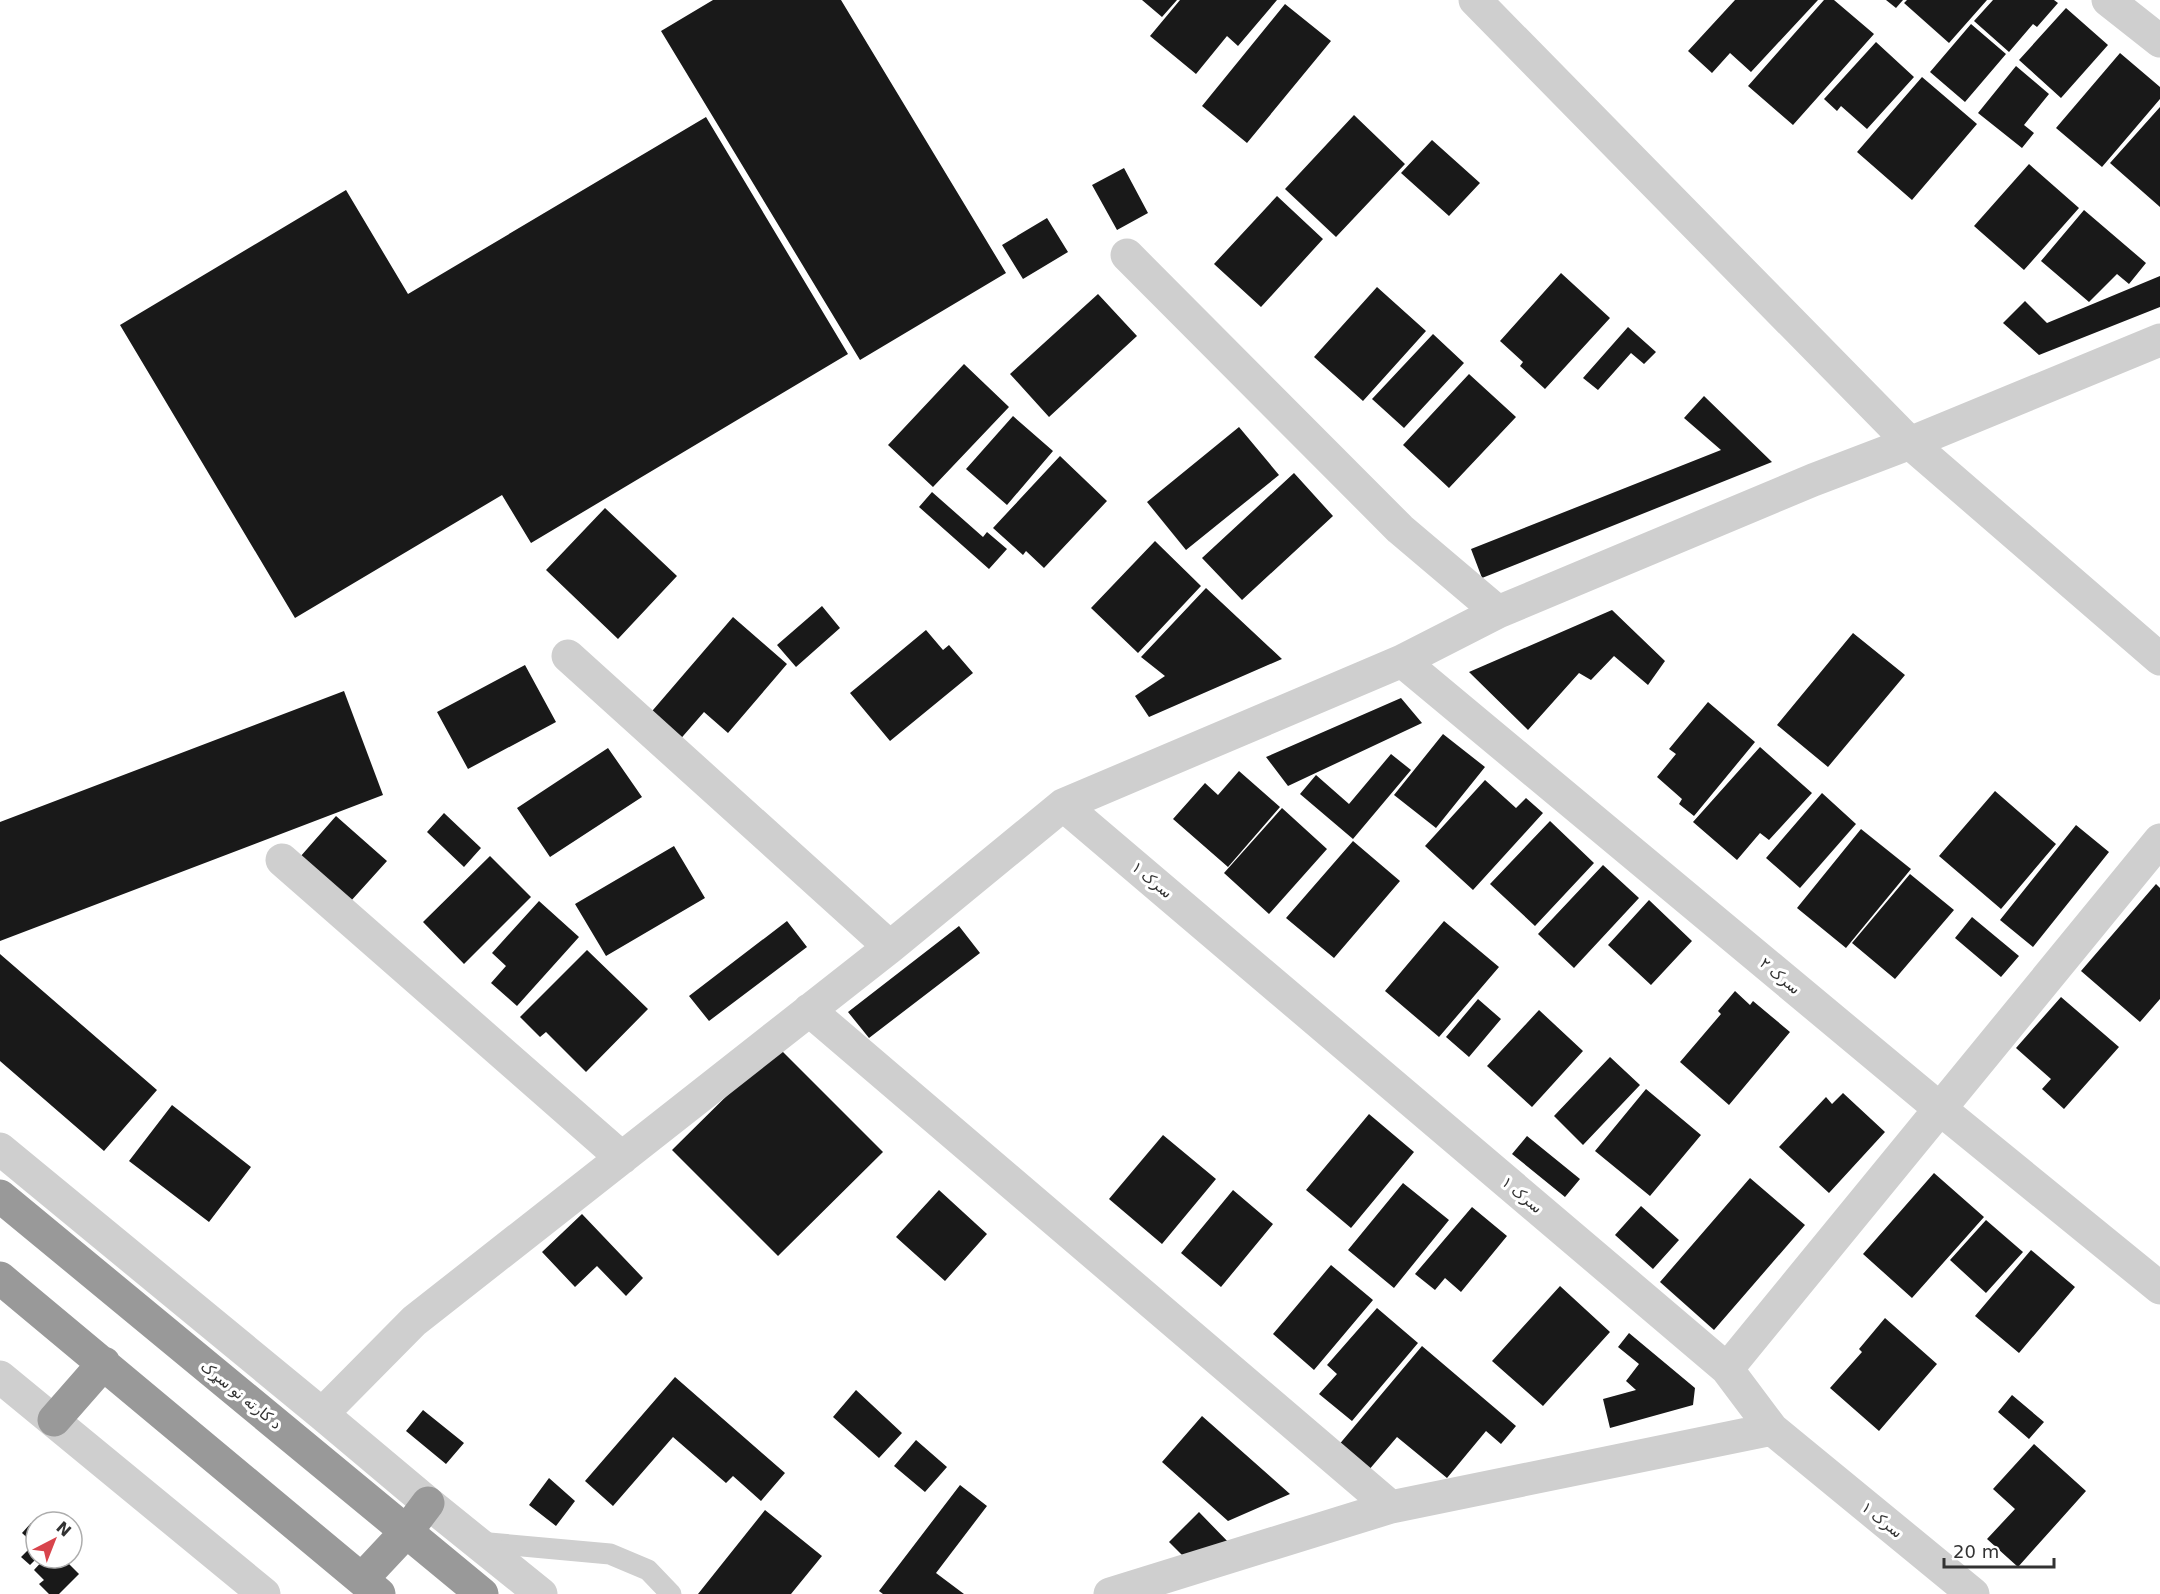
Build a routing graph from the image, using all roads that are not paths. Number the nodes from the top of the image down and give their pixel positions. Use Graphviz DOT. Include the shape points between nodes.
graph roads {
  1 [pos="1475,0"];
  2 [pos="2108,0"];
  3 [pos="2160,41"];
  4 [pos="1127,255"];
  5 [pos="2160,340"];
  6 [pos="1910,443"];
  7 [pos="1498,612"];
  8 [pos="568,656"];
  9 [pos="2160,659"];
  10 [pos="1402,661"];
  11 [pos="1063,805"];
  12 [pos="2160,840"];
  13 [pos="282,860"];
  14 [pos="890,947"];
  15 [pos="809,1010"];
  16 [pos="1939,1108"];
  17 [pos="0,1149"];
  18 [pos="622,1158"];
  19 [pos="0,1196"];
  20 [pos="0,1278"];
  21 [pos="2160,1288"];
  22 [pos="104,1363"];
  23 [pos="1726,1369"];
  24 [pos="0,1377"];
  25 [pos="322,1414"];
  26 [pos="54,1420"];
  27 [pos="1772,1429"];
  28 [pos="428,1503"];
  29 [pos="1391,1507"];
  30 [pos="407,1532"];
  31 [pos="478,1542"];
  32 [pos="371,1587"];
  33 [pos="264,1594"];
  34 [pos="482,1594"];
  35 [pos="542,1594"];
  36 [pos="670,1594"];
  37 [pos="1110,1594"];
  38 [pos="1973,1594"];
  1 -- 6 [label="street"];
  2 -- 3 [label="street"];
  4 -- 7 [label="street" via="1400,529"];
  5 -- 6 [label="street"];
  6 -- 7 [label="street"];
  6 -- 9 [label="street"];
  7 -- 10 [label="street"];
  8 -- 14 [label="street"];
  10 -- 11 [label="street"];
  10 -- 16 [label="street, سرک ۲"];
  11 -- 14 [label="street"];
  11 -- 23 [label="street, سرک ۱"];
  12 -- 16 [label="street"];
  13 -- 18 [label="street"];
  14 -- 15 [label="street"];
  15 -- 18 [label="street"];
  15 -- 29 [label="street"];
  16 -- 21 [label="street, سرک ۲"];
  16 -- 23 [label="street"];
  17 -- 25 [label="street"];
  18 -- 25 [label="street" via="414,1321"];
  19 -- 30 [label="highway, د کارته نو سړک"];
  20 -- 22 [label="highway"];
  22 -- 26 [label="highway"];
  22 -- 32 [label="highway"];
  23 -- 27 [label="street, سرک ۱"];
  24 -- 26 [label="street"];
  25 -- 28 [label="street"];
  26 -- 33 [label="street"];
  27 -- 29 [label="street"];
  27 -- 38 [label="street, سرک ۱"];
  28 -- 30 [label="highway"];
  28 -- 31 [label="street"];
  29 -- 37 [label="street"];
  30 -- 32 [label="highway"];
  30 -- 34 [label="highway, د کارته نو سړک"];
  31 -- 35 [label="street"];
  31 -- 36 [label="lane" via="610,1554 648,1570"];
}
